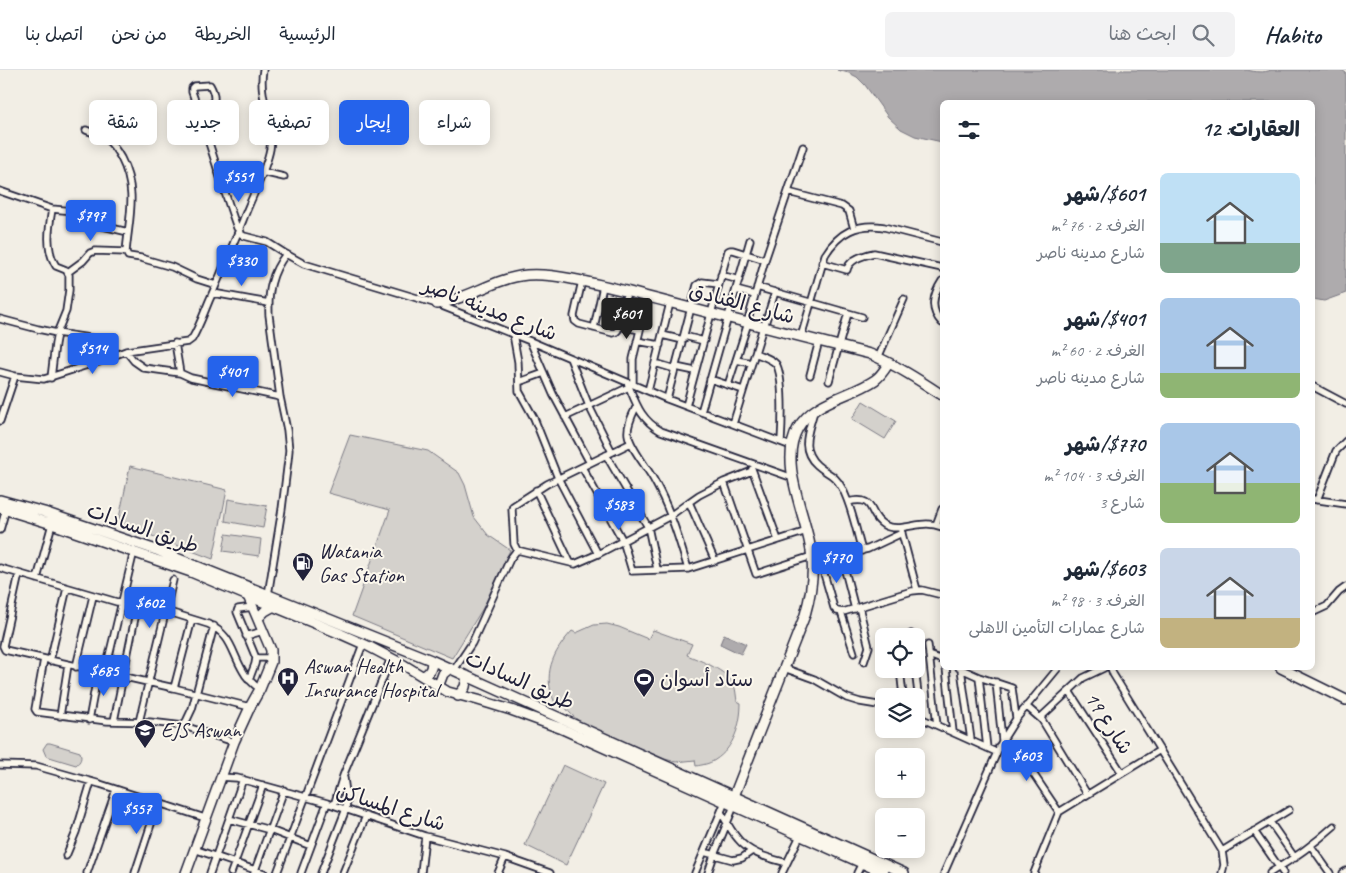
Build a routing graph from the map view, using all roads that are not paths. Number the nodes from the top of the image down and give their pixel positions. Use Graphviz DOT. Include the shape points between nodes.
graph roads {
  1 [pos="263,70"];
  2 [pos="86,130"];
  3 [pos="210,143"];
  4 [pos="211,145"];
  5 [pos="803,147"];
  6 [pos="218,171"];
  7 [pos="262,173"];
  8 [pos="284,177"];
  9 [pos="0,191"];
  10 [pos="788,192"];
  11 [pos="52,209"];
  12 [pos="854,228"];
  13 [pos="240,229"];
  14 [pos="128,232"];
  15 [pos="750,240"];
  16 [pos="940,241"];
  17 [pos="126,252"];
  18 [pos="286,254"];
  19 [pos="746,254"];
  20 [pos="765,260"];
  21 [pos="822,263"];
  22 [pos="940,268"];
  23 [pos="68,272"];
  24 [pos="721,275"];
  25 [pos="739,280"];
  26 [pos="582,281"];
  27 [pos="216,284"];
  28 [pos="719,284"];
  29 [pos="940,284"];
  30 [pos="603,286"];
  31 [pos="757,287"];
  32 [pos="736,290"];
  33 [pos="627,291"];
  34 [pos="775,292"];
  35 [pos="212,293"];
  36 [pos="754,295"];
  37 [pos="648,297"];
  38 [pos="904,299"];
  39 [pos="269,303"];
  40 [pos="670,303"];
  41 [pos="811,303"];
  42 [pos="437,304"];
  43 [pos="691,308"];
  44 [pos="711,313"];
  45 [pos="848,313"];
  46 [pos="862,317"];
  47 [pos="728,318"];
  48 [pos="0,319"];
  49 [pos="940,320"];
  50 [pos="747,323"];
  51 [pos="619,326"];
  52 [pos="764,327"];
  53 [pos="594,328"];
  54 [pos="640,330"];
  55 [pos="57,333"];
  56 [pos="512,334"];
  57 [pos="662,335"];
  58 [pos="801,337"];
  59 [pos="684,338"];
  60 [pos="530,341"];
  61 [pos="637,341"];
  62 [pos="704,341"];
  63 [pos="819,341"];
  64 [pos="175,343"];
  65 [pos="660,345"];
  66 [pos="839,346"];
  67 [pos="126,350"];
  68 [pos="755,353"];
  69 [pos="570,358"];
  70 [pos="878,358"];
  71 [pos="736,360"];
  72 [pos="99,362"];
  73 [pos="889,362"];
  74 [pos="655,363"];
  75 [pos="752,363"];
  76 [pos="676,368"];
  77 [pos="0,372"];
  78 [pos="695,372"];
  79 [pos="180,373"];
  80 [pos="544,373"];
  81 [pos="810,375"];
  82 [pos="15,376"];
  83 [pos="51,378"];
  84 [pos="710,379"];
  85 [pos="830,381"];
  86 [pos="520,382"];
  87 [pos="630,384"];
  88 [pos="728,385"];
  89 [pos="1315,388"];
  90 [pos="743,390"];
  91 [pos="648,391"];
  92 [pos="940,391"];
  93 [pos="280,398"];
  94 [pos="668,399"];
  95 [pos="1346,404"];
  96 [pos="637,405"];
  97 [pos="589,406"];
  98 [pos="686,406"];
  99 [pos="814,409"];
  100 [pos="700,412"];
  101 [pos="565,417"];
  102 [pos="0,422"];
  103 [pos="732,424"];
  104 [pos="1346,441"];
  105 [pos="781,442"];
  106 [pos="631,443"];
  107 [pos="791,446"];
  108 [pos="609,454"];
  109 [pos="750,462"];
  110 [pos="590,463"];
  111 [pos="582,467"];
  112 [pos="752,471"];
  113 [pos="558,478"];
  114 [pos="793,478"];
  115 [pos="724,482"];
  116 [pos="536,490"];
  117 [pos="0,500"];
  118 [pos="1315,500"];
  119 [pos="689,502"];
  120 [pos="848,502"];
  121 [pos="1346,504"];
  122 [pos="3,508"];
  123 [pos="670,516"];
  124 [pos="52,524"];
  125 [pos="939,526"];
  126 [pos="648,527"];
  127 [pos="0,530"];
  128 [pos="806,530"];
  129 [pos="901,530"];
  130 [pos="778,540"];
  131 [pos="622,541"];
  132 [pos="517,550"];
  133 [pos="748,550"];
  134 [pos="134,551"];
  135 [pos="862,551"];
  136 [pos="598,554"];
  137 [pos="841,555"];
  138 [pos="815,559"];
  139 [pos="715,561"];
  140 [pos="570,562"];
  141 [pos="0,568"];
  142 [pos="657,569"];
  143 [pos="688,569"];
  144 [pos="20,574"];
  145 [pos="37,579"];
  146 [pos="173,580"];
  147 [pos="1346,587"];
  148 [pos="67,588"];
  149 [pos="917,590"];
  150 [pos="940,594"];
  151 [pos="268,595"];
  152 [pos="93,596"];
  153 [pos="248,596"];
  154 [pos="121,602"];
  155 [pos="138,603"];
  156 [pos="274,606"];
  157 [pos="253,608"];
  158 [pos="857,608"];
  159 [pos="165,611"];
  160 [pos="841,612"];
  161 [pos="1315,612"];
  162 [pos="258,618"];
  163 [pos="192,619"];
  164 [pos="214,626"];
  165 [pos="262,630"];
  166 [pos="246,636"];
  167 [pos="363,644"];
  168 [pos="928,645"];
  169 [pos="854,653"];
  170 [pos="929,655"];
  171 [pos="256,658"];
  172 [pos="272,658"];
  173 [pos="392,658"];
  174 [pos="940,659"];
  175 [pos="47,660"];
  176 [pos="431,660"];
  177 [pos="864,662"];
  178 [pos="68,665"];
  179 [pos="76,667"];
  180 [pos="784,668"];
  181 [pos="452,669"];
  182 [pos="946,670"];
  183 [pos="960,670"];
  184 [pos="964,670"];
  185 [pos="1056,670"];
  186 [pos="1100,670"];
  187 [pos="1112,670"];
  188 [pos="1285,670"];
  189 [pos="98,672"];
  190 [pos="105,673"];
  191 [pos="423,676"];
  192 [pos="467,676"];
  193 [pos="122,677"];
  194 [pos="978,677"];
  195 [pos="249,680"];
  196 [pos="148,682"];
  197 [pos="996,682"];
  198 [pos="485,685"];
  199 [pos="438,687"];
  200 [pos="174,688"];
  201 [pos="260,689"];
  202 [pos="1069,691"];
  203 [pos="197,694"];
  204 [pos="458,696"];
  205 [pos="478,700"];
  206 [pos="1346,700"];
  207 [pos="875,704"];
  208 [pos="1026,706"];
  209 [pos="250,707"];
  210 [pos="60,716"];
  211 [pos="1040,718"];
  212 [pos="1016,719"];
  213 [pos="89,720"];
  214 [pos="925,720"];
  215 [pos="114,721"];
  216 [pos="139,722"];
  217 [pos="937,725"];
  218 [pos="184,726"];
  219 [pos="953,732"];
  220 [pos="972,740"];
  221 [pos="234,742"];
  222 [pos="999,746"];
  223 [pos="987,748"];
  224 [pos="1160,750"];
  225 [pos="0,765"];
  226 [pos="1122,773"];
  227 [pos="344,776"];
  228 [pos="220,777"];
  229 [pos="243,779"];
  230 [pos="91,782"];
  231 [pos="263,785"];
  232 [pos="116,790"];
  233 [pos="284,790"];
  234 [pos="1088,794"];
  235 [pos="734,796"];
  236 [pos="306,797"];
  237 [pos="725,802"];
  238 [pos="158,803"];
  239 [pos="330,804"];
  240 [pos="734,806"];
  241 [pos="346,809"];
  242 [pos="1289,810"];
  243 [pos="721,812"];
  244 [pos="1059,812"];
  245 [pos="366,816"];
  246 [pos="205,818"];
  247 [pos="229,819"];
  248 [pos="1270,822"];
  249 [pos="727,823"];
  250 [pos="249,824"];
  251 [pos="1334,826"];
  252 [pos="270,830"];
  253 [pos="1254,831"];
  254 [pos="425,836"];
  255 [pos="800,836"];
  256 [pos="290,838"];
  257 [pos="311,846"];
  258 [pos="1312,846"];
  259 [pos="194,849"];
  260 [pos="752,851"];
  261 [pos="1222,851"];
  262 [pos="704,852"];
  263 [pos="714,855"];
  264 [pos="66,856"];
  265 [pos="216,856"];
  266 [pos="505,858"];
  267 [pos="1295,858"];
  268 [pos="235,863"];
  269 [pos="787,863"];
  270 [pos="862,863"];
  271 [pos="1224,865"];
  272 [pos="529,866"];
  273 [pos="1281,870"];
  274 [pos="254,871"];
  275 [pos="302,871"];
  276 [pos="87,873"];
  277 [pos="135,873"];
  278 [pos="186,873"];
  279 [pos="210,873"];
  280 [pos="231,873"];
  281 [pos="264,873"];
  282 [pos="277,873"];
  283 [pos="310,873"];
  284 [pos="322,873"];
  285 [pos="343,873"];
  286 [pos="421,873"];
  287 [pos="498,873"];
  288 [pos="528,873"];
  289 [pos="550,873"];
  290 [pos="695,873"];
  291 [pos="708,873"];
  292 [pos="782,873"];
  293 [pos="857,873"];
  294 [pos="884,873"];
  295 [pos="904,873"];
  296 [pos="944,873"];
  297 [pos="1034,873"];
  298 [pos="1222,873"];
  299 [pos="1229,873"];
  300 [pos="1270,873"];
  301 [pos="1330,873"];
  1 -- 7 [label="street" via="262,89 271,135"];
  2 -- 14 [label="street" via="109,141 126,168 131,193"];
  3 -- 3 [label="street" via="213,90 210,85 194,86 192,90"];
  4 -- 6 [label="street"];
  5 -- 10 [label="street"];
  6 -- 7 [label="street"];
  6 -- 13 [label="street" via="236,228"];
  7 -- 8 [label="street"];
  7 -- 13 [label="street"];
  9 -- 11 [label="street"];
  10 -- 12 [label="street" via="842,206 849,212"];
  10 -- 20 [label="street"];
  11 -- 14 [label="street" via="74,211 86,222"];
  11 -- 23 [label="street" via="50,252 56,266"];
  12 -- 16 [label="street" via="884,227"];
  12 -- 21 [label="street" via="834,242"];
  13 -- 18 [label="street, شارع مدينه ناصر" via="244,236 267,242"];
  13 -- 27 [label="street"];
  14 -- 17 [label="street"];
  15 -- 19 [label="street"];
  17 -- 23 [label="street" via="95,252"];
  17 -- 27 [label="street" via="131,257 166,265"];
  18 -- 39 [label="street" via="272,279"];
  18 -- 42 [label="street, شارع مدينه ناصر" via="304,264"];
  19 -- 20 [label="street"];
  19 -- 24 [label="street" via="729,250"];
  19 -- 25 [label="street"];
  20 -- 31 [label="street"];
  21 -- 22 [label="street" via="846,270 864,254 874,253"];
  21 -- 41 [label="street"];
  23 -- 55 [label="street" via="66,311"];
  24 -- 25 [label="street"];
  24 -- 28 [label="street"];
  25 -- 32 [label="street"];
  26 -- 30 [label="main road, شارع الفنادق"];
  26 -- 42 [label="main road, شارع الفنادق" via="527,275 497,282 454,301"];
  26 -- 53 [label="street" via="574,319 579,324"];
  27 -- 35 [label="street"];
  28 -- 43 [label="street" via="699,283"];
  28 -- 44 [label="street"];
  29 -- 49 [label="street" via="934,298"];
  30 -- 33 [label="main road, شارع الفنادق"];
  30 -- 53 [label="street"];
  31 -- 34 [label="street"];
  31 -- 36 [label="street"];
  32 -- 36 [label="street"];
  32 -- 47 [label="street"];
  33 -- 37 [label="main road, شارع الفنادق"];
  33 -- 51 [label="street"];
  34 -- 41 [label="street"];
  34 -- 52 [label="street"];
  35 -- 39 [label="street"];
  35 -- 64 [label="street" via="193,337 188,342"];
  36 -- 50 [label="street"];
  37 -- 40 [label="main road, شارع الفنادق"];
  37 -- 54 [label="street"];
  38 -- 70 [label="street"];
  39 -- 93 [label="street"];
  40 -- 43 [label="main road, شارع الفنادق"];
  40 -- 57 [label="street"];
  41 -- 45 [label="street"];
  41 -- 58 [label="street"];
  42 -- 56 [label="street, شارع مدينه ناصر"];
  43 -- 44 [label="main road, شارع الفنادق"];
  43 -- 59 [label="street"];
  44 -- 47 [label="main road, شارع الفنادق"];
  44 -- 62 [label="street"];
  45 -- 46 [label="street"];
  45 -- 66 [label="street"];
  47 -- 50 [label="main road, شارع الفنادق"];
  47 -- 84 [label="street"];
  48 -- 55 [label="street"];
  50 -- 52 [label="main road, شارع الفنادق"];
  50 -- 71 [label="street"];
  51 -- 53 [label="street" via="615,333"];
  51 -- 54 [label="street"];
  52 -- 58 [label="main road, شارع الفنادق"];
  52 -- 68 [label="street"];
  54 -- 61 [label="street"];
  55 -- 72 [label="street" via="96,340"];
  55 -- 83 [label="street"];
  56 -- 60 [label="street, شارع مدينه ناصر"];
  56 -- 86 [label="street"];
  57 -- 59 [label="street"];
  57 -- 65 [label="street"];
  58 -- 63 [label="main road, شارع الفنادق"];
  59 -- 62 [label="street"];
  59 -- 76 [label="street"];
  60 -- 69 [label="street, شارع مدينه ناصر"];
  60 -- 80 [label="street"];
  61 -- 65 [label="street"];
  61 -- 87 [label="street"];
  62 -- 78 [label="street"];
  63 -- 66 [label="main road, شارع الفنادق"];
  63 -- 81 [label="street"];
  64 -- 67 [label="street"];
  64 -- 79 [label="street"];
  65 -- 74 [label="street"];
  66 -- 70 [label="main road, شارع الفنادق"];
  66 -- 85 [label="street"];
  67 -- 72 [label="street"];
  67 -- 79 [label="street" via="144,368"];
  68 -- 75 [label="street"];
  68 -- 105 [label="street" via="777,366 782,397"];
  69 -- 87 [label="street, شارع مدينه ناصر"];
  69 -- 97 [label="street"];
  70 -- 73 [label="main road, شارع الفنادق"];
  71 -- 75 [label="street"];
  71 -- 88 [label="street"];
  72 -- 83 [label="street"];
  73 -- 92 [label="main road, شارع الفنادق"];
  73 -- 99 [label="main road" via="875,380"];
  74 -- 76 [label="street"];
  74 -- 91 [label="street"];
  75 -- 90 [label="street"];
  76 -- 78 [label="street"];
  76 -- 94 [label="street"];
  77 -- 82 [label="street"];
  78 -- 98 [label="street"];
  79 -- 93 [label="street"];
  80 -- 86 [label="street"];
  80 -- 101 [label="street"];
  82 -- 83 [label="street"];
  82 -- 102 [label="street"];
  84 -- 88 [label="street"];
  84 -- 100 [label="street"];
  86 -- 113 [label="street" via="519,391 534,418"];
  87 -- 91 [label="street, شارع مدينه ناصر"];
  87 -- 96 [label="street"];
  87 -- 97 [label="street"];
  88 -- 90 [label="street"];
  89 -- 95 [label="street"];
  90 -- 103 [label="street"];
  91 -- 94 [label="street, شارع مدينه ناصر"];
  93 -- 151 [label="street" via="288,440 288,460"];
  94 -- 98 [label="street, شارع مدينه ناصر"];
  96 -- 106 [label="street" via="629,425"];
  96 -- 109 [label="street" via="646,420 661,431"];
  97 -- 101 [label="street"];
  97 -- 108 [label="street"];
  98 -- 100 [label="street, شارع مدينه ناصر"];
  99 -- 107 [label="main road" via="802,422"];
  99 -- 120 [label="street" via="807,450 817,465 836,478"];
  100 -- 103 [label="street, شارع مدينه ناصر"];
  101 -- 110 [label="street"];
  103 -- 105 [label="street, شارع مدينه ناصر"];
  104 -- 118 [label="street" via="1336,451"];
  105 -- 107 [label="street, شارع مدينه ناصر"];
  106 -- 108 [label="street"];
  106 -- 123 [label="street" via="655,482"];
  107 -- 114 [label="main road"];
  108 -- 110 [label="street"];
  108 -- 126 [label="street"];
  109 -- 112 [label="street"];
  109 -- 114 [label="street"];
  110 -- 111 [label="street"];
  111 -- 113 [label="street"];
  111 -- 131 [label="street"];
  112 -- 115 [label="street"];
  112 -- 130 [label="street"];
  113 -- 116 [label="street"];
  113 -- 136 [label="street"];
  114 -- 128 [label="main road"];
  115 -- 119 [label="street"];
  115 -- 133 [label="street"];
  116 -- 132 [label="street" via="512,509"];
  116 -- 140 [label="street"];
  117 -- 151 [label="main road, طريق السادات" via="160,551"];
  118 -- 121 [label="street"];
  119 -- 123 [label="street"];
  119 -- 139 [label="street"];
  120 -- 129 [label="street" via="865,502 881,523"];
  120 -- 135 [label="street"];
  122 -- 124 [label="main road, طريق السادات"];
  122 -- 127 [label="street"];
  123 -- 126 [label="street"];
  123 -- 143 [label="street"];
  124 -- 134 [label="main road, طريق السادات"];
  124 -- 145 [label="street"];
  125 -- 129 [label="street" via="926,524"];
  126 -- 131 [label="street"];
  126 -- 142 [label="street"];
  128 -- 130 [label="street"];
  128 -- 138 [label="main road"];
  129 -- 135 [label="street"];
  129 -- 149 [label="street"];
  130 -- 133 [label="street"];
  131 -- 136 [label="street"];
  131 -- 142 [label="street" via="632,571"];
  132 -- 140 [label="street"];
  132 -- 181 [label="street" via="472,643"];
  133 -- 138 [label="street" via="756,574"];
  133 -- 139 [label="street"];
  134 -- 153 [label="main road, طريق السادات"];
  134 -- 154 [label="street"];
  135 -- 137 [label="street"];
  136 -- 140 [label="street" via="575,564"];
  137 -- 138 [label="street"];
  137 -- 158 [label="street"];
  138 -- 160 [label="street" via="834,608"];
  138 -- 180 [label="main road" via="809,602"];
  139 -- 143 [label="street"];
  141 -- 144 [label="street"];
  142 -- 143 [label="street"];
  144 -- 145 [label="street"];
  144 -- 175 [label="street" via="3,646 5,650"];
  145 -- 148 [label="street"];
  146 -- 159 [label="street"];
  147 -- 161 [label="street" via="1326,606"];
  148 -- 152 [label="street"];
  148 -- 175 [label="street"];
  149 -- 150 [label="street"];
  149 -- 158 [label="street"];
  151 -- 176 [label="main road, طريق السادات"];
  152 -- 154 [label="street"];
  152 -- 179 [label="street"];
  153 -- 156 [label="main road, طريق السادات"];
  153 -- 157 [label="main road"];
  154 -- 155 [label="street" via="130,600"];
  154 -- 190 [label="street"];
  155 -- 159 [label="street"];
  155 -- 193 [label="street"];
  156 -- 162 [label="main road"];
  156 -- 167 [label="main road, طريق السادات"];
  157 -- 162 [label="main road"];
  157 -- 166 [label="street" via="241,608 237,612"];
  158 -- 160 [label="street"];
  158 -- 177 [label="street" via="869,647"];
  159 -- 163 [label="street"];
  159 -- 196 [label="street"];
  160 -- 169 [label="street"];
  162 -- 165 [label="main road"];
  163 -- 164 [label="street"];
  163 -- 200 [label="street"];
  164 -- 195 [label="street" via="230,643"];
  164 -- 203 [label="street"];
  165 -- 166 [label="street"];
  165 -- 172 [label="main road"];
  166 -- 171 [label="street"];
  167 -- 173 [label="main road, طريق السادات"];
  167 -- 236 [label="street"];
  168 -- 170 [label="street"];
  170 -- 174 [label="street"];
  170 -- 217 [label="street"];
  171 -- 172 [label="street"];
  171 -- 195 [label="street"];
  172 -- 201 [label="main road"];
  173 -- 191 [label="main road, طريق السادات"];
  173 -- 227 [label="street"];
  175 -- 178 [label="street"];
  175 -- 210 [label="street" via="34,709"];
  176 -- 181 [label="main road, طريق السادات"];
  176 -- 191 [label="main road" via="431,668"];
  178 -- 179 [label="street"];
  178 -- 210 [label="street"];
  179 -- 189 [label="street"];
  180 -- 207 [label="street" via="814,679 847,698"];
  180 -- 235 [label="main road"];
  181 -- 192 [label="main road, طريق السادات"];
  181 -- 199 [label="main road" via="441,678"];
  182 -- 219 [label="street"];
  183 -- 220 [label="street"];
  184 -- 194 [label="street"];
  185 -- 208 [label="street"];
  186 -- 202 [label="street" via="1083,678"];
  187 -- 224 [label="street"];
  188 -- 206 [label="main road"];
  189 -- 190 [label="street"];
  189 -- 213 [label="street"];
  190 -- 193 [label="street"];
  191 -- 199 [label="main road, طريق السادات"];
  192 -- 198 [label="main road, طريق السادات"];
  192 -- 204 [label="main road" via="465,687"];
  193 -- 196 [label="street"];
  193 -- 215 [label="street"];
  194 -- 197 [label="street"];
  194 -- 223 [label="street"];
  195 -- 201 [label="street"];
  196 -- 200 [label="street"];
  196 -- 216 [label="street"];
  197 -- 212 [label="street" via="1012,688"];
  197 -- 222 [label="street"];
  198 -- 205 [label="main road" via="478,689"];
  198 -- 235 [label="main road, طريق السادات"];
  199 -- 204 [label="main road, طريق السادات"];
  200 -- 203 [label="street"];
  201 -- 209 [label="main road"];
  202 -- 211 [label="street"];
  202 -- 226 [label="street, شارع 19"];
  203 -- 209 [label="street"];
  203 -- 218 [label="street"];
  204 -- 205 [label="main road, طريق السادات"];
  205 -- 237 [label="main road, طريق السادات" via="554,726"];
  208 -- 211 [label="street"];
  208 -- 212 [label="street"];
  209 -- 221 [label="main road"];
  210 -- 213 [label="street"];
  211 -- 234 [label="street"];
  212 -- 222 [label="street"];
  213 -- 215 [label="street"];
  214 -- 217 [label="street"];
  215 -- 216 [label="street"];
  216 -- 218 [label="street"];
  217 -- 219 [label="street"];
  218 -- 221 [label="street"];
  219 -- 220 [label="street"];
  220 -- 223 [label="street"];
  221 -- 228 [label="main road"];
  222 -- 223 [label="street"];
  222 -- 244 [label="street" via="1024,760"];
  222 -- 296 [label="street"];
  224 -- 226 [label="street"];
  224 -- 261 [label="street"];
  225 -- 230 [label="street" via="36,766"];
  226 -- 234 [label="street"];
  227 -- 239 [label="street"];
  227 -- 241 [label="street"];
  228 -- 229 [label="street, شارع المساكن"];
  228 -- 246 [label="main road"];
  229 -- 231 [label="street, شارع المساكن"];
  229 -- 247 [label="street"];
  230 -- 232 [label="street"];
  230 -- 264 [label="street"];
  231 -- 233 [label="street, شارع المساكن"];
  231 -- 250 [label="street"];
  232 -- 238 [label="street"];
  232 -- 276 [label="street"];
  233 -- 236 [label="street, شارع المساكن"];
  233 -- 252 [label="street"];
  234 -- 244 [label="street"];
  235 -- 295 [label="main road, طريق السادات"];
  236 -- 239 [label="street, شارع المساكن"];
  236 -- 256 [label="street"];
  237 -- 240 [label="main road, طريق السادات"];
  237 -- 243 [label="street"];
  238 -- 246 [label="street"];
  238 -- 277 [label="street"];
  239 -- 241 [label="street, شارع المساكن"];
  239 -- 257 [label="street"];
  240 -- 249 [label="street"];
  240 -- 255 [label="main road, طريق السادات"];
  241 -- 245 [label="street, شارع المساكن"];
  241 -- 284 [label="street"];
  242 -- 248 [label="street"];
  243 -- 249 [label="street"];
  243 -- 262 [label="street"];
  244 -- 297 [label="street"];
  245 -- 254 [label="street, شارع المساكن"];
  245 -- 285 [label="street"];
  246 -- 259 [label="main road"];
  247 -- 250 [label="street"];
  247 -- 265 [label="street"];
  248 -- 253 [label="street"];
  248 -- 267 [label="street"];
  249 -- 260 [label="street" via="737,839"];
  249 -- 263 [label="street"];
  250 -- 252 [label="street"];
  250 -- 268 [label="street"];
  251 -- 258 [label="street"];
  252 -- 256 [label="street"];
  252 -- 274 [label="street"];
  253 -- 261 [label="street"];
  253 -- 273 [label="street"];
  254 -- 266 [label="street, شارع المساكن"];
  254 -- 286 [label="street"];
  255 -- 269 [label="street"];
  255 -- 270 [label="main road, طريق السادات"];
  256 -- 257 [label="street"];
  256 -- 282 [label="street"];
  257 -- 275 [label="street"];
  258 -- 267 [label="street"];
  258 -- 301 [label="street"];
  259 -- 265 [label="street"];
  259 -- 278 [label="main road"];
  260 -- 263 [label="street" via="738,860"];
  260 -- 269 [label="street"];
  261 -- 271 [label="street"];
  262 -- 263 [label="street"];
  262 -- 290 [label="street"];
  263 -- 291 [label="street"];
  265 -- 268 [label="street"];
  265 -- 279 [label="street"];
  266 -- 272 [label="street, شارع المساكن"];
  266 -- 287 [label="street"];
  267 -- 273 [label="street"];
  268 -- 274 [label="street"];
  268 -- 280 [label="street"];
  269 -- 292 [label="street"];
  270 -- 293 [label="street"];
  270 -- 294 [label="main road, طريق السادات"];
  271 -- 298 [label="street"];
  271 -- 299 [label="street"];
  272 -- 288 [label="street"];
  272 -- 289 [label="street, شارع المساكن"];
  273 -- 300 [label="street"];
  274 -- 281 [label="street"];
  275 -- 283 [label="street"];
}
